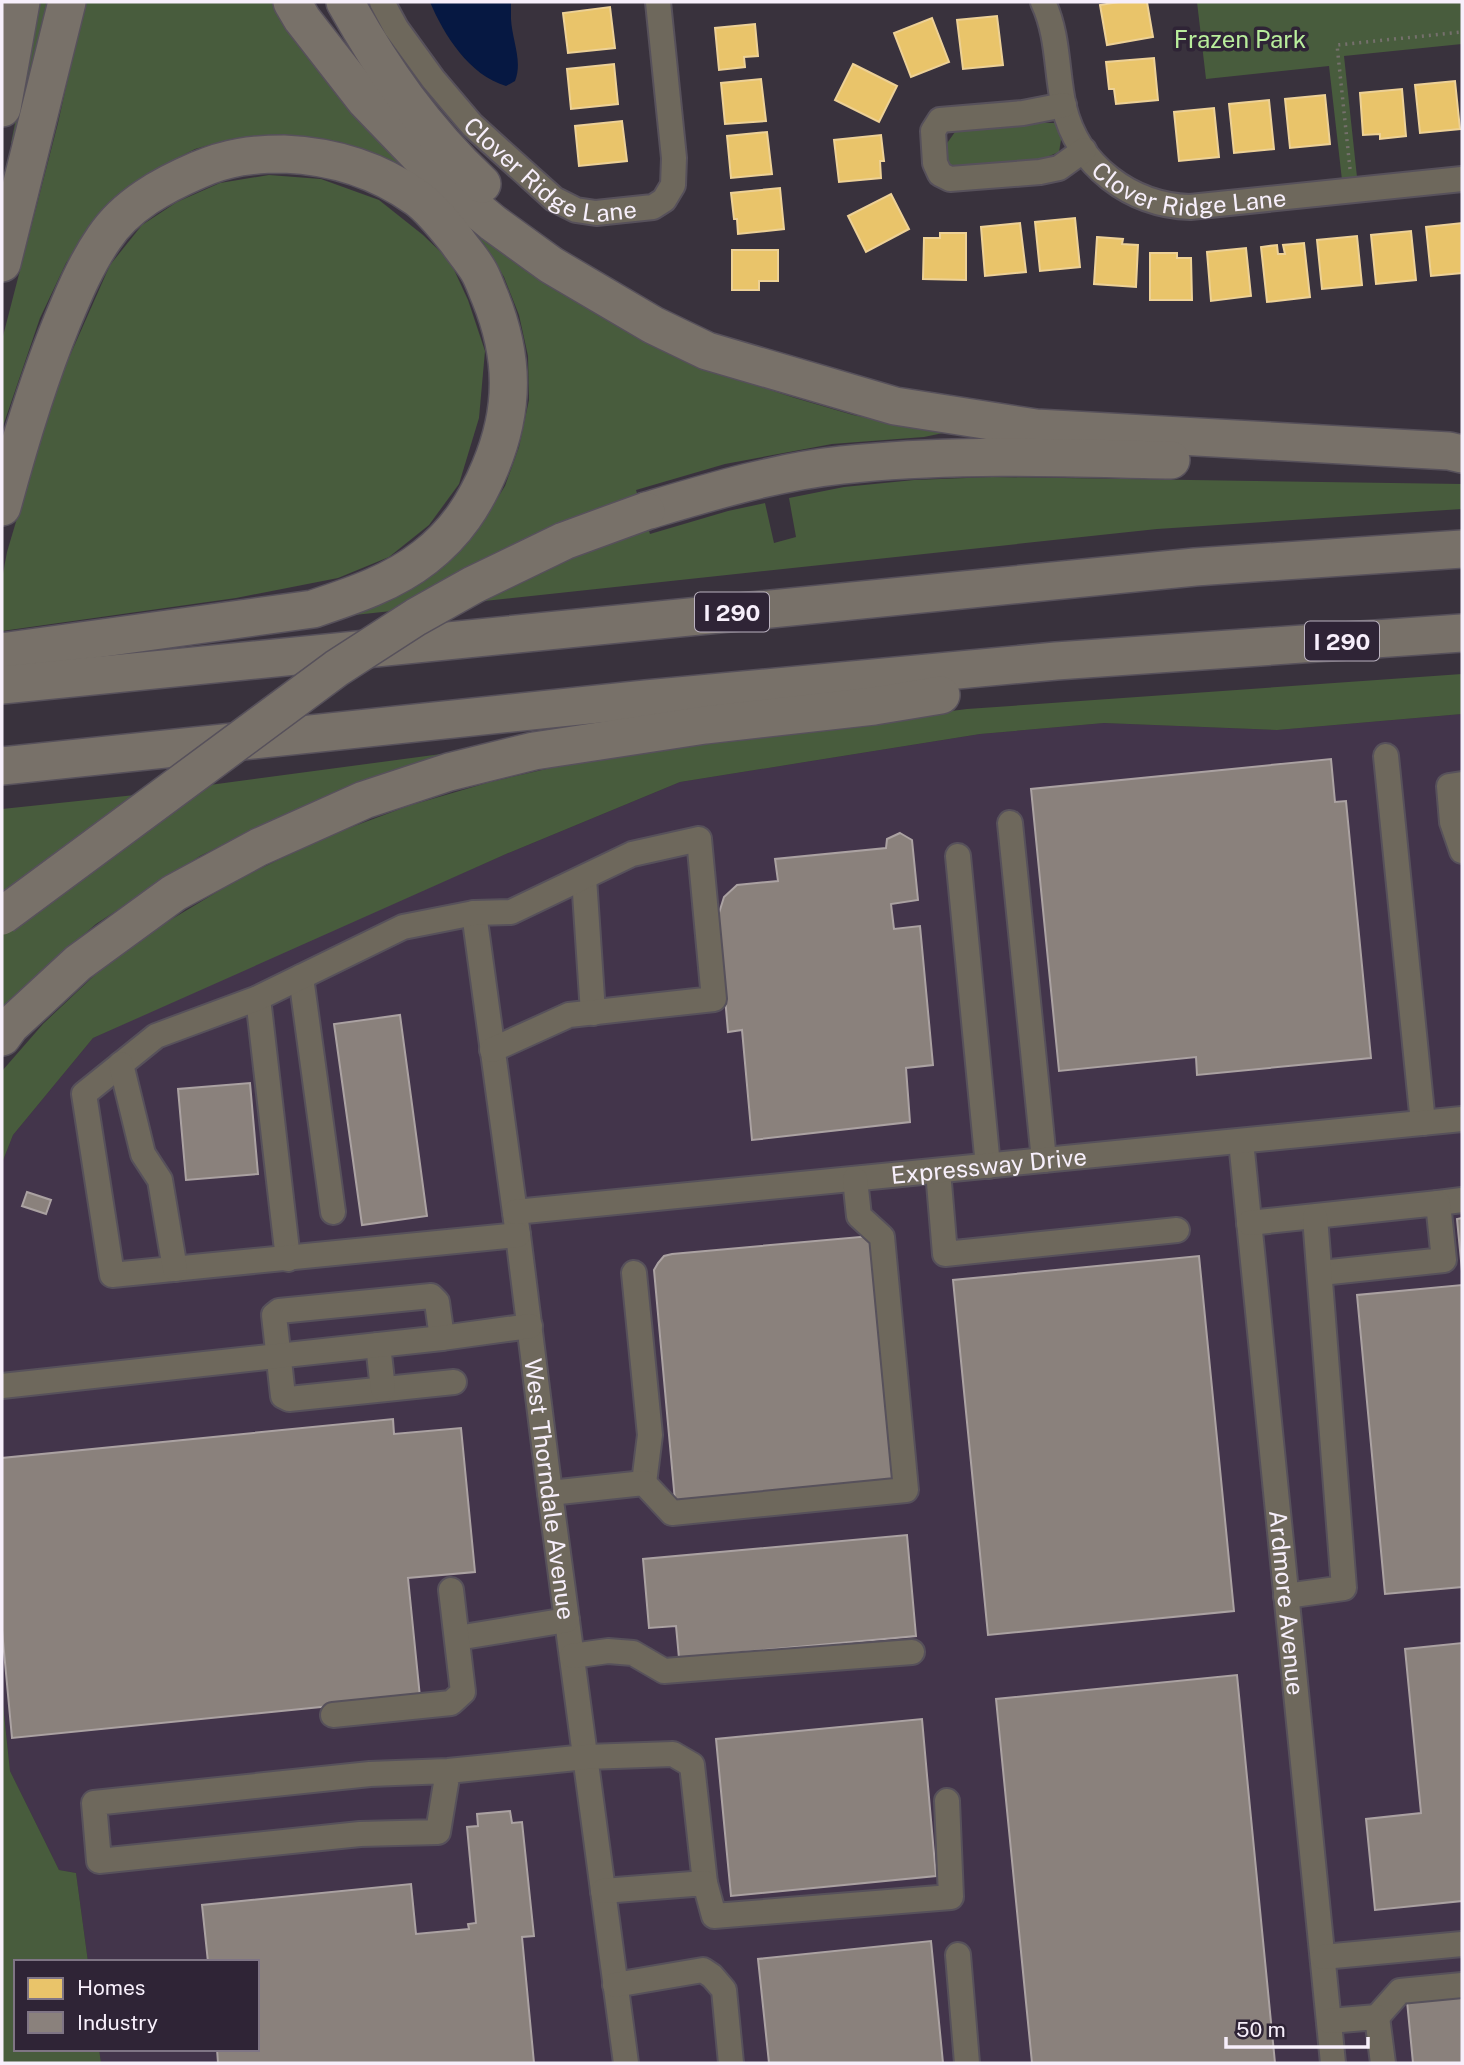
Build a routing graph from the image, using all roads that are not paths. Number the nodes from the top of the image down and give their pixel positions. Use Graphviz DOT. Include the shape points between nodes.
graph roads {
  1 [pos="21,2"];
  2 [pos="67,2"];
  3 [pos="292,2"];
  4 [pos="345,2"];
  5 [pos="382,2"];
  6 [pos="659,2"];
  7 [pos="1043,2"];
  8 [pos="1064,105"];
  9 [pos="2,108"];
  10 [pos="1084,150"];
  11 [pos="1462,179"];
  12 [pos="2,263"];
  13 [pos="752,363"];
  14 [pos="1462,454"];
  15 [pos="1462,467"];
  16 [pos="2,508"];
  17 [pos="1462,549"];
  18 [pos="1462,633"];
  19 [pos="1222,650"];
  20 [pos="2,652"];
  21 [pos="2,685"];
  22 [pos="1386,755"];
  23 [pos="2,767"];
  24 [pos="1462,784"];
  25 [pos="1010,823"];
  26 [pos="1462,851"];
  27 [pos="958,856"];
  28 [pos="584,878"];
  29 [pos="474,913"];
  30 [pos="2,916"];
  31 [pos="301,977"];
  32 [pos="258,998"];
  33 [pos="593,1013"];
  34 [pos="2,1037"];
  35 [pos="492,1050"];
  36 [pos="121,1064"];
  37 [pos="1462,1119"];
  38 [pos="1423,1123"];
  39 [pos="1241,1141"];
  40 [pos="1044,1160"];
  41 [pos="988,1166"];
  42 [pos="938,1171"];
  43 [pos="855,1179"];
  44 [pos="1450,1202"];
  45 [pos="332,1212"];
  46 [pos="1315,1217"];
  47 [pos="517,1223"];
  48 [pos="1249,1223"];
  49 [pos="1177,1230"];
  50 [pos="288,1259"];
  51 [pos="175,1269"];
  52 [pos="634,1273"];
  53 [pos="1321,1273"];
  54 [pos="530,1326"];
  55 [pos="442,1338"];
  56 [pos="378,1345"];
  57 [pos="278,1356"];
  58 [pos="454,1382"];
  59 [pos="2,1386"];
  60 [pos="383,1389"];
  61 [pos="644,1483"];
  62 [pos="550,1493"];
  63 [pos="452,1590"];
  64 [pos="1286,1596"];
  65 [pos="567,1620"];
  66 [pos="457,1638"];
  67 [pos="912,1651"];
  68 [pos="572,1656"];
  69 [pos="333,1715"];
  70 [pos="586,1756"];
  71 [pos="448,1771"];
  72 [pos="947,1801"];
  73 [pos="705,1883"];
  74 [pos="603,1891"];
  75 [pos="1462,1944"];
  76 [pos="958,1955"];
  77 [pos="1322,1958"];
  78 [pos="615,1984"];
  79 [pos="1462,1985"];
  80 [pos="1377,2017"];
  81 [pos="1329,2021"];
  82 [pos="626,2063"];
  83 [pos="731,2063"];
  84 [pos="967,2063"];
  85 [pos="1333,2063"];
  86 [pos="1384,2063"];
  1 -- 9 [label="highway"];
  2 -- 12 [label="highway"];
  3 -- 13 [label="highway" via="365,100 445,183 493,223 551,265 653,325 707,351"];
  4 -- 13 [label="highway" via="411,107 456,159 508,208 612,284"];
  5 -- 6 [label="street, Clover Ridge Lane" via="433,79 472,125 554,200 596,213 653,207 673,186"];
  7 -- 8 [label="street, Clover Ridge Lane" via="1055,36"];
  8 -- 10 [label="street, Clover Ridge Lane"];
  8 -- 10 [label="street" via="940,120 933,131 940,174 950,179 1040,172 1059,168"];
  10 -- 11 [label="street, Clover Ridge Lane" via="1125,189 1153,201 1190,207"];
  13 -- 14 [label="highway" via="895,406 1036,428"];
  15 -- 30 [label="highway, bridge" via="936,458 840,465 753,480 646,511 564,541 416,617 337,668"];
  16 -- 20 [label="highway" via="22,430 79,280 105,236 137,204 171,182 220,160 260,154 312,155 354,165 418,198 479,271 498,316 509,360 508,413 478,497 454,530 425,557 360,593 313,609"];
  17 -- 21 [label="highway, I 290" via="1195,566"];
  18 -- 19 [label="highway, I 290"];
  19 -- 23 [label="highway, I 290" via="646,699"];
  19 -- 34 [label="highway" via="874,706 609,738 449,772 364,800 259,847 174,893 78,963"];
  22 -- 38 [label="street"];
  24 -- 26 [label="street" via="1449,786 1452,822"];
  25 -- 40 [label="street"];
  27 -- 41 [label="street"];
  28 -- 29 [label="street" via="512,912"];
  28 -- 33 [label="street"];
  28 -- 33 [label="street" via="632,854 699,839 714,999"];
  29 -- 31 [label="street" via="403,927"];
  29 -- 35 [label="street, West Thorndale Avenue"];
  31 -- 32 [label="street"];
  31 -- 45 [label="street"];
  32 -- 36 [label="street" via="156,1036"];
  32 -- 50 [label="street"];
  33 -- 35 [label="street" via="569,1015"];
  35 -- 47 [label="street, West Thorndale Avenue"];
  36 -- 51 [label="street" via="143,1154 160,1180"];
  36 -- 51 [label="street, Expressway Drive" via="84,1094 111,1275"];
  37 -- 38 [label="street, Expressway Drive"];
  38 -- 39 [label="street, Expressway Drive"];
  39 -- 40 [label="street, Expressway Drive"];
  39 -- 48 [label="street, Ardmore Avenue"];
  40 -- 41 [label="street, Expressway Drive"];
  41 -- 42 [label="street, Expressway Drive"];
  42 -- 43 [label="street, Expressway Drive"];
  42 -- 49 [label="street" via="945,1254"];
  43 -- 47 [label="street, Expressway Drive"];
  43 -- 61 [label="street" via="859,1216 882,1237 906,1490 672,1513"];
  44 -- 46 [label="street"];
  44 -- 53 [label="street" via="1444,1260"];
  46 -- 48 [label="street"];
  46 -- 53 [label="street"];
  47 -- 50 [label="street, Expressway Drive"];
  47 -- 54 [label="street, West Thorndale Avenue"];
  48 -- 64 [label="street, Ardmore Avenue"];
  50 -- 51 [label="street, Expressway Drive"];
  52 -- 61 [label="street" via="650,1435"];
  53 -- 64 [label="street" via="1344,1588"];
  54 -- 55 [label="street"];
  54 -- 62 [label="street, West Thorndale Avenue"];
  55 -- 56 [label="street"];
  55 -- 57 [label="street" via="438,1302 431,1296 279,1311 274,1315"];
  56 -- 57 [label="street"];
  56 -- 60 [label="street"];
  57 -- 59 [label="street"];
  57 -- 60 [label="street" via="283,1396 289,1399"];
  58 -- 60 [label="street"];
  61 -- 62 [label="street"];
  62 -- 65 [label="street, West Thorndale Avenue"];
  63 -- 66 [label="street"];
  64 -- 77 [label="street, Ardmore Avenue"];
  65 -- 66 [label="street"];
  65 -- 68 [label="street, West Thorndale Avenue"];
  66 -- 69 [label="street" via="463,1692 451,1703"];
  67 -- 68 [label="street" via="664,1671 633,1653"];
  68 -- 70 [label="street, West Thorndale Avenue"];
  70 -- 71 [label="street"];
  70 -- 73 [label="street" via="673,1754 692,1766"];
  70 -- 74 [label="street, West Thorndale Avenue"];
  71 -- 71 [label="street" via="370,1774 93,1803 99,1861 360,1834 438,1832"];
  72 -- 73 [label="street" via="951,1897 714,1916"];
  73 -- 74 [label="street"];
  74 -- 78 [label="street, West Thorndale Avenue"];
  75 -- 77 [label="street"];
  76 -- 84 [label="street"];
  77 -- 81 [label="street, Ardmore Avenue"];
  78 -- 82 [label="street, West Thorndale Avenue"];
  78 -- 83 [label="street" via="703,1970 712,1976 724,1990"];
  79 -- 80 [label="street" via="1400,1990"];
  80 -- 81 [label="street"];
  80 -- 86 [label="street"];
  81 -- 85 [label="street, Ardmore Avenue"];
}
